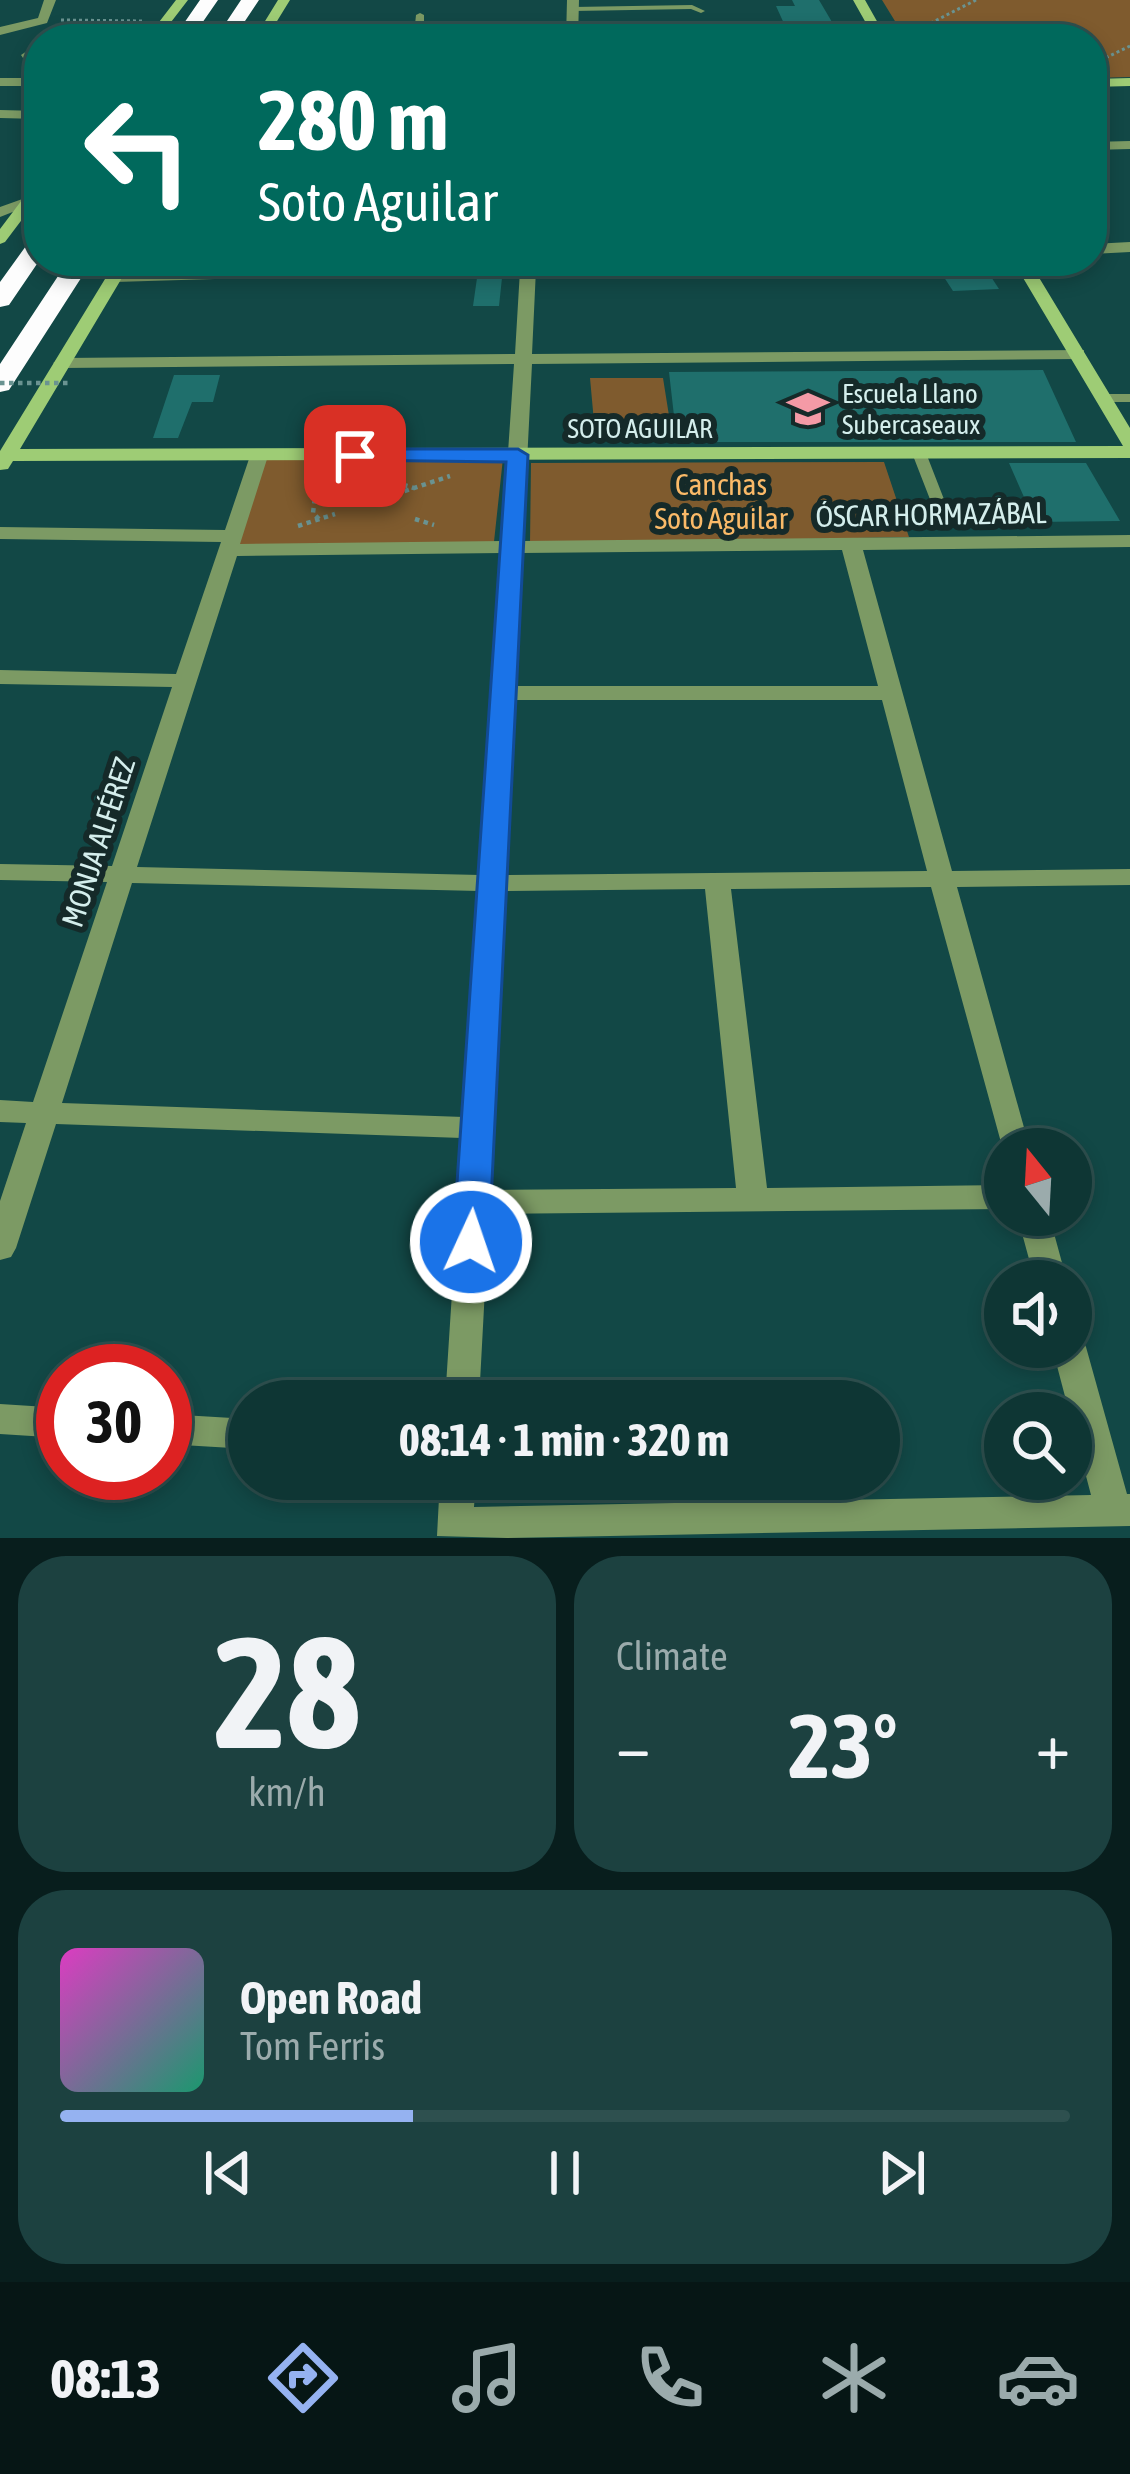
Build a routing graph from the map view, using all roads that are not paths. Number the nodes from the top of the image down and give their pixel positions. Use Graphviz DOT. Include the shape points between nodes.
graph roads {
  1 [pos="50,0"];
  2 [pos="182,0"];
  3 [pos="573,5"];
  4 [pos="701,10"];
  5 [pos="420,15"];
  6 [pos="27,24"];
  7 [pos="164,24"];
  8 [pos="419,24"];
  9 [pos="24,206"];
  10 [pos="0,239"];
  11 [pos="24,266"];
  12 [pos="70,276"];
  13 [pos="116,276"];
  14 [pos="529,276"];
  15 [pos="1030,276"];
  16 [pos="0,300"];
  17 [pos="1078,354"];
  18 [pos="524,360"];
  19 [pos="62,363"];
  20 [pos="0,383"];
  21 [pos="1103,398"];
  22 [pos="1130,398"];
  23 [pos="1130,448"];
  24 [pos="919,454"];
  25 [pos="518,455"];
  26 [pos="259,456"];
  27 [pos="3,461"];
  28 [pos="940,507"];
  29 [pos="0,532"];
  30 [pos="1130,542"];
  31 [pos="231,543"];
  32 [pos="851,545"];
  33 [pos="511,550"];
  34 [pos="0,677"];
  35 [pos="185,682"];
  36 [pos="503,693"];
  37 [pos="891,693"];
  38 [pos="0,872"];
  39 [pos="122,875"];
  40 [pos="1130,877"];
  41 [pos="941,879"];
  42 [pos="717,881"];
  43 [pos="492,883"];
  44 [pos="0,1111"];
  45 [pos="44,1113"];
  46 [pos="477,1128"];
  47 [pos="1009,1128"];
  48 [pos="984,1197"];
  49 [pos="753,1200"];
  50 [pos="473,1202"];
  51 [pos="0,1248"];
  52 [pos="1076,1368"];
  53 [pos="463,1380"];
  54 [pos="0,1419"];
  55 [pos="36,1421"];
  56 [pos="192,1431"];
  57 [pos="228,1433"];
  58 [pos="457,1500"];
  59 [pos="1122,1510"];
  60 [pos="455,1531"];
  1 -- 6 [label="street" via="43,20"];
  2 -- 7 [label="street"];
  3 -- 4 [label="lane"];
  5 -- 8 [label="lane"];
  9 -- 10 [label="street"];
  11 -- 16 [label="highway"];
  12 -- 20 [label="highway"];
  13 -- 19 [label="street"];
  14 -- 18 [label="street"];
  15 -- 17 [label="street"];
  17 -- 18 [label="street"];
  17 -- 21 [label="street"];
  18 -- 19 [label="street"];
  18 -- 25 [label="street"];
  19 -- 27 [label="street"];
  21 -- 22 [label="lane"];
  21 -- 23 [label="street"];
  23 -- 24 [label="street, SOTO AGUILAR"];
  24 -- 25 [label="street, SOTO AGUILAR"];
  24 -- 28 [label="lane"];
  25 -- 26 [label="street, SOTO AGUILAR"];
  25 -- 33 [label="street"];
  26 -- 27 [label="street, SOTO AGUILAR"];
  26 -- 31 [label="street, MONJA ALFÉREZ"];
  29 -- 31 [label="street, ÓSCAR HORMAZÁBAL"];
  30 -- 32 [label="street, ÓSCAR HORMAZÁBAL"];
  31 -- 33 [label="street, ÓSCAR HORMAZÁBAL"];
  31 -- 35 [label="street, MONJA ALFÉREZ"];
  32 -- 33 [label="street, ÓSCAR HORMAZÁBAL"];
  32 -- 37 [label="street"];
  33 -- 36 [label="street"];
  34 -- 35 [label="street"];
  35 -- 39 [label="street, MONJA ALFÉREZ"];
  36 -- 37 [label="street"];
  36 -- 43 [label="street"];
  37 -- 41 [label="street"];
  38 -- 39 [label="street"];
  39 -- 43 [label="street"];
  39 -- 45 [label="street, MONJA ALFÉREZ"];
  40 -- 41 [label="street"];
  41 -- 42 [label="street"];
  41 -- 47 [label="street"];
  42 -- 43 [label="street"];
  42 -- 49 [label="street"];
  43 -- 46 [label="street"];
  44 -- 45 [label="street"];
  45 -- 46 [label="street"];
  45 -- 51 [label="street, MONJA ALFÉREZ"];
  46 -- 50 [label="street"];
  48 -- 49 [label="street"];
  49 -- 50 [label="street"];
  50 -- 53 [label="street"];
  52 -- 59 [label="street"];
  54 -- 55 [label="street"];
  56 -- 57 [label="street"];
  58 -- 60 [label="street"];
  59 -- 60 [label="street"];
}
